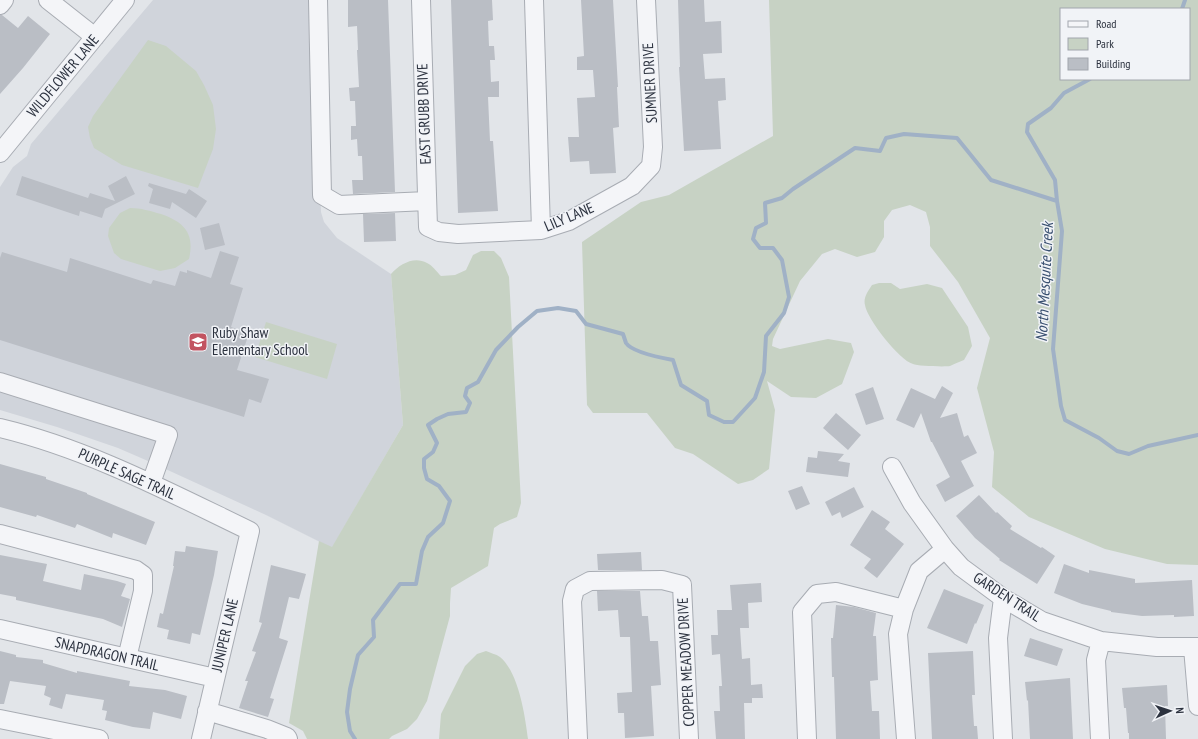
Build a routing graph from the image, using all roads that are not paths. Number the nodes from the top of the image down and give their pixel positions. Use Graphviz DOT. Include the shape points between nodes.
graph roads {
  1 [pos="4,0"];
  2 [pos="48,0"];
  3 [pos="125,0"];
  4 [pos="318,0"];
  5 [pos="421,0"];
  6 [pos="534,0"];
  7 [pos="646,0"];
  8 [pos="0,5"];
  9 [pos="95,37"];
  10 [pos="1,150"];
  11 [pos="651,166"];
  12 [pos="427,201"];
  13 [pos="428,227"];
  14 [pos="541,230"];
  15 [pos="0,382"];
  16 [pos="0,428"];
  17 [pos="892,466"];
  18 [pos="151,483"];
  19 [pos="250,531"];
  20 [pos="0,534"];
  21 [pos="945,549"];
  22 [pos="1003,598"];
  23 [pos="904,608"];
  24 [pos="0,629"];
  25 [pos="1101,640"];
  26 [pos="1196,648"];
  27 [pos="127,658"];
  28 [pos="215,678"];
  29 [pos="1198,706"];
  30 [pos="207,711"];
  31 [pos="0,719"];
  32 [pos="98,739"];
  33 [pos="201,739"];
  34 [pos="288,739"];
  35 [pos="578,739"];
  36 [pos="689,739"];
  37 [pos="808,739"];
  38 [pos="906,739"];
  39 [pos="1003,739"];
  40 [pos="1100,739"];
  1 -- 8 [label="street"];
  2 -- 9 [label="street"];
  3 -- 9 [label="street, WILDFLOWER LANE"];
  4 -- 12 [label="street" via="322,195 339,205"];
  5 -- 12 [label="street, EAST GRUBB DRIVE"];
  6 -- 14 [label="street"];
  7 -- 11 [label="street, SUMNER DRIVE" via="653,147"];
  9 -- 10 [label="street, WILDFLOWER LANE"];
  11 -- 14 [label="street, LILY LANE" via="632,186 569,221"];
  12 -- 13 [label="street, EAST GRUBB DRIVE"];
  13 -- 14 [label="street, LILY LANE" via="439,232 458,234"];
  15 -- 18 [label="street" via="168,436"];
  16 -- 18 [label="street, PURPLE SAGE TRAIL" via="90,456"];
  17 -- 21 [label="street, GARDEN TRAIL" via="912,503"];
  18 -- 19 [label="street, PURPLE SAGE TRAIL"];
  19 -- 28 [label="street, JUNIPER LANE"];
  20 -- 27 [label="street" via="136,570 143,575 143,591"];
  21 -- 22 [label="street, GARDEN TRAIL" via="961,567"];
  21 -- 23 [label="street" via="919,571"];
  22 -- 25 [label="street, GARDEN TRAIL" via="1042,621"];
  22 -- 39 [label="street" via="998,638"];
  23 -- 37 [label="street" via="836,592 817,594 802,612"];
  23 -- 38 [label="street" via="898,634"];
  24 -- 27 [label="street, SNAPDRAGON TRAIL"];
  25 -- 26 [label="street, GARDEN TRAIL" via="1157,648"];
  25 -- 40 [label="street" via="1096,660"];
  26 -- 29 [label="street"];
  27 -- 28 [label="street, SNAPDRAGON TRAIL"];
  28 -- 30 [label="street, JUNIPER LANE"];
  30 -- 33 [label="street, JUNIPER LANE"];
  30 -- 34 [label="street" via="267,729"];
  31 -- 32 [label="street"];
  35 -- 36 [label="street, COPPER MEADOW DRIVE" via="572,601 575,589 590,581 662,580 682,585"];
}
